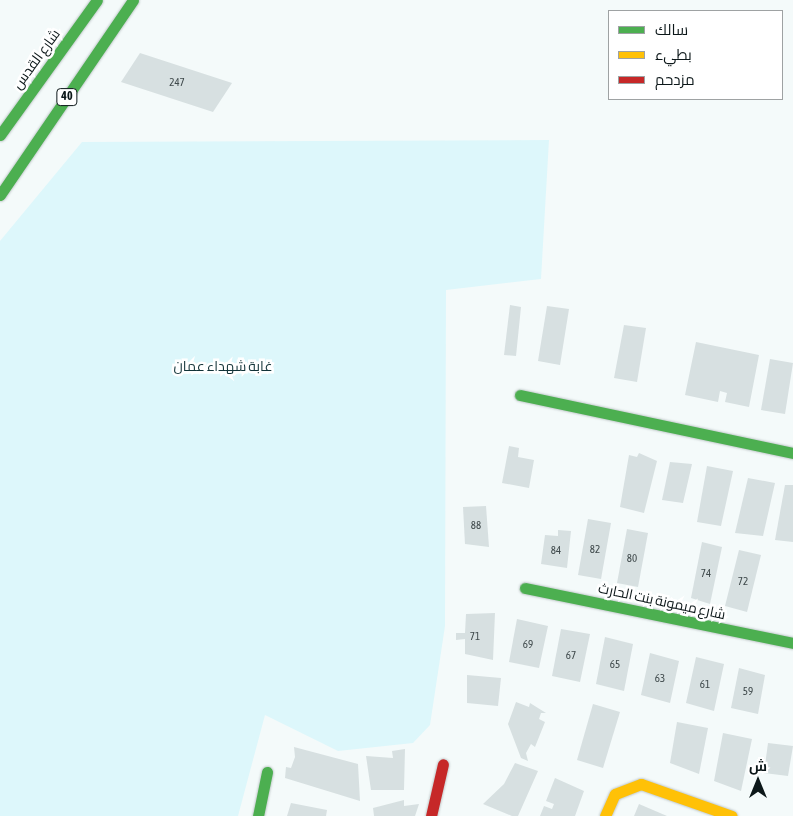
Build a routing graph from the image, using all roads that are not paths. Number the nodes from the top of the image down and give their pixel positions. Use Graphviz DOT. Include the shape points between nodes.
graph roads {
  1 [pos="97,0"];
  2 [pos="133,0"];
  3 [pos="0,135"];
  4 [pos="0,195"];
  5 [pos="520,395"];
  6 [pos="793,453"];
  7 [pos="526,588"];
  8 [pos="793,643"];
  9 [pos="443,764"];
  10 [pos="267,772"];
  11 [pos="258,816"];
  12 [pos="431,816"];
  13 [pos="605,816"];
  14 [pos="732,816"];
  1 -- 3 [label="main road, شارع القدس / 40"];
  2 -- 4 [label="main road, 40"];
  5 -- 6 [label="main road"];
  7 -- 8 [label="main road, شارع ميمونة بنت الحارث"];
  9 -- 12 [label="main road"];
  10 -- 11 [label="main road"];
  13 -- 14 [label="main road" via="615,794 641,784"];
}
